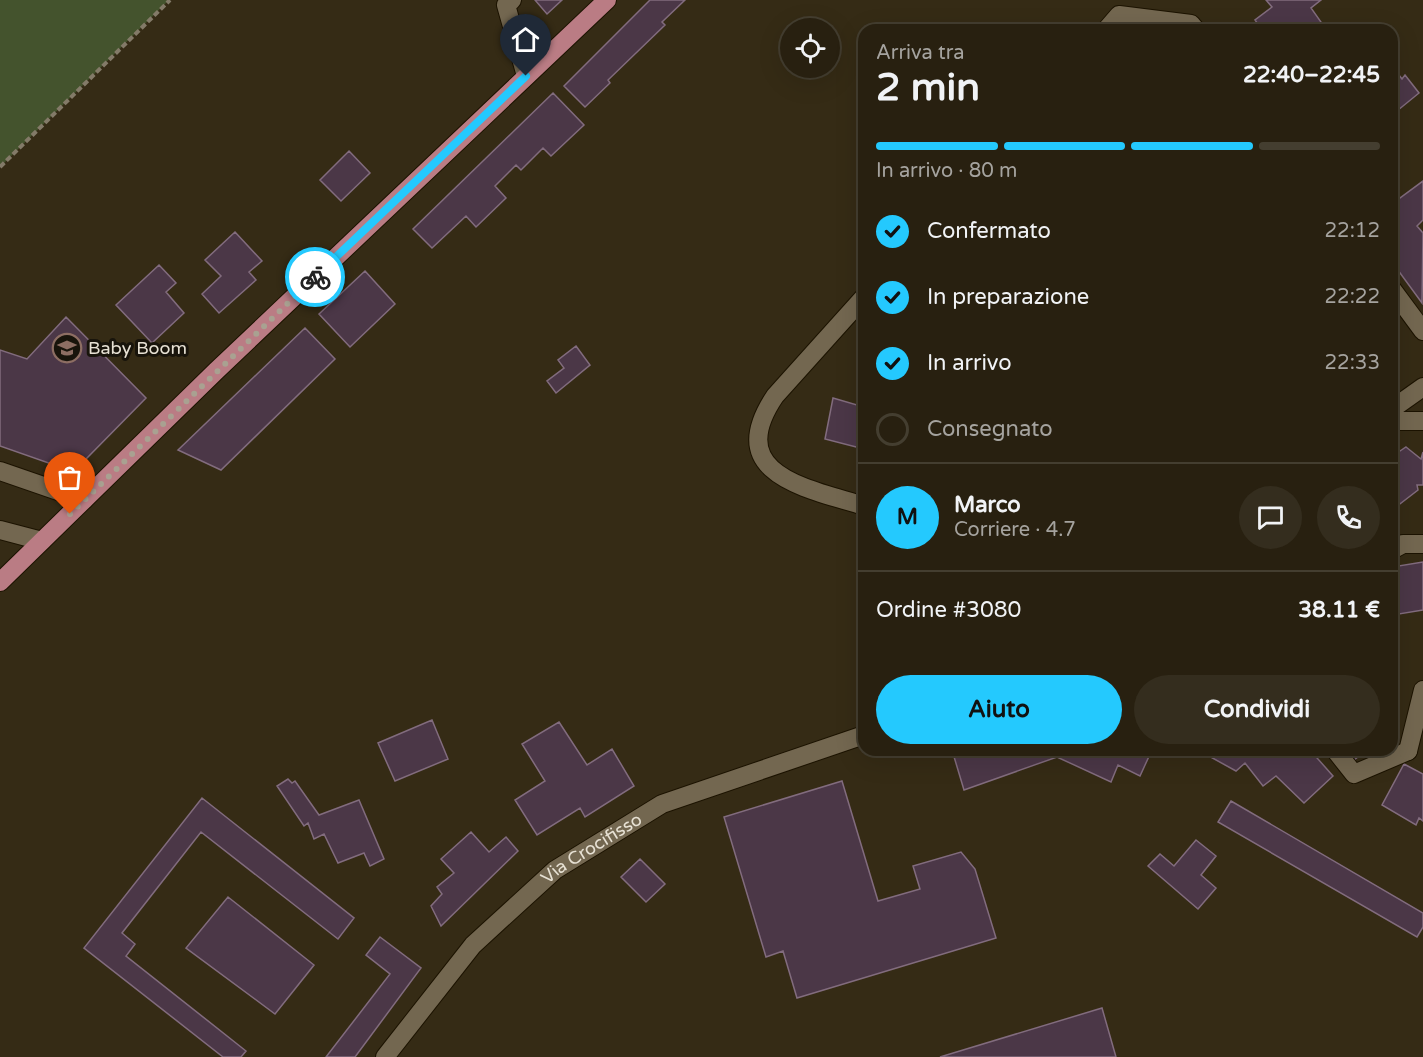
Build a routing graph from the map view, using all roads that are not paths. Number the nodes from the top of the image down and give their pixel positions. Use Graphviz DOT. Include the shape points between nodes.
graph roads {
  1 [pos="512,0"];
  2 [pos="606,0"];
  3 [pos="1111,24"];
  4 [pos="1191,24"];
  5 [pos="526,76"];
  6 [pos="1398,297"];
  7 [pos="858,304"];
  8 [pos="1423,331"];
  9 [pos="1423,387"];
  10 [pos="1398,405"];
  11 [pos="1398,421"];
  12 [pos="1423,421"];
  13 [pos="0,471"];
  14 [pos="84,500"];
  15 [pos="858,504"];
  16 [pos="0,530"];
  17 [pos="42,541"];
  18 [pos="1423,544"];
  19 [pos="1398,547"];
  20 [pos="0,582"];
  21 [pos="1423,690"];
  22 [pos="858,737"];
  23 [pos="1416,754"];
  24 [pos="1340,756"];
  25 [pos="385,1057"];
  1 -- 5 [label="street" via="506,5"];
  2 -- 5 [label="main road"];
  3 -- 4 [label="street" via="1119,15"];
  5 -- 14 [label="main road"];
  6 -- 8 [label="street"];
  7 -- 15 [label="street" via="775,396 758,431 766,466 786,481"];
  9 -- 10 [label="street"];
  11 -- 12 [label="street"];
  13 -- 14 [label="street"];
  14 -- 17 [label="main road"];
  16 -- 17 [label="street"];
  17 -- 20 [label="main road"];
  18 -- 19 [label="street"];
  21 -- 23 [label="street"];
  22 -- 25 [label="street, Via Crocifisso" via="662,804 555,870 473,945"];
  23 -- 24 [label="street" via="1354,774"];
}
